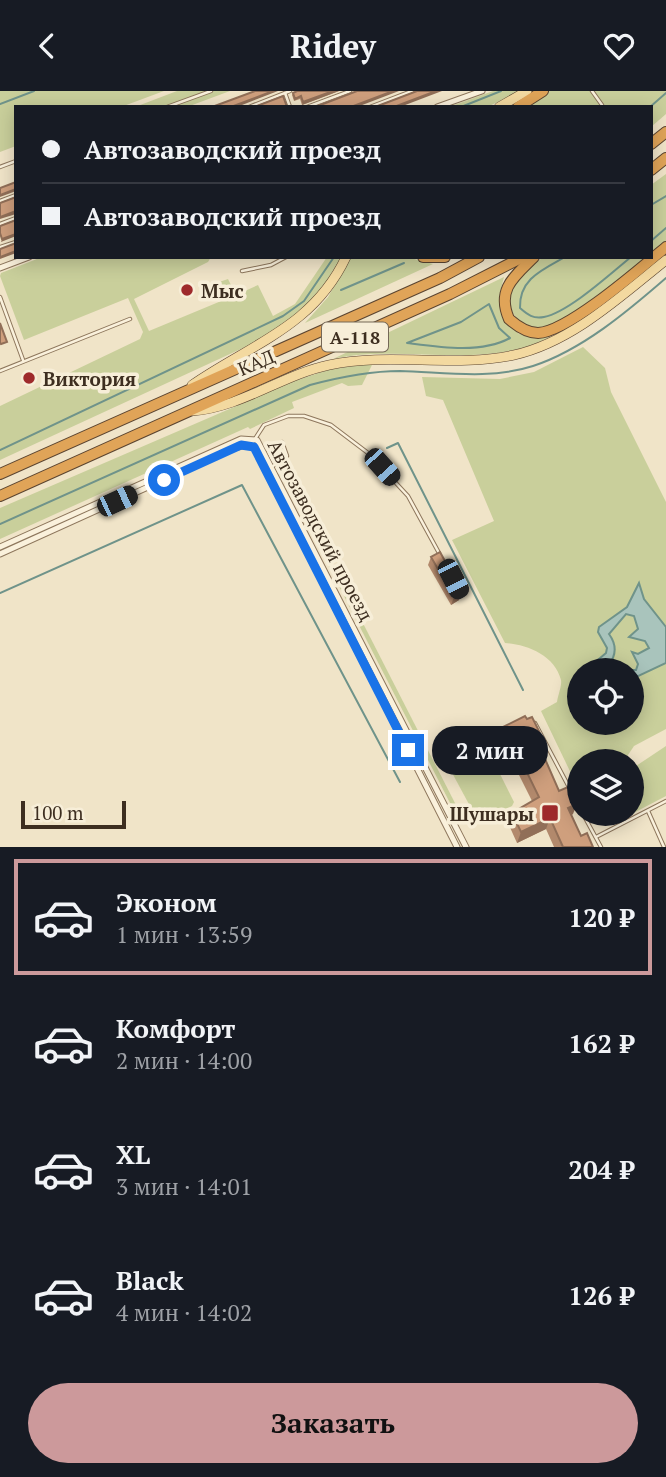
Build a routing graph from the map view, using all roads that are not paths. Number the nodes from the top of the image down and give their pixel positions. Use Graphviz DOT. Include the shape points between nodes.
graph roads {
  1 [pos="211,91"];
  2 [pos="290,91"];
  3 [pos="350,91"];
  4 [pos="412,91"];
  5 [pos="482,91"];
  6 [pos="527,91"];
  7 [pos="542,91"];
  8 [pos="592,91"];
  9 [pos="285,93"];
  10 [pos="172,105"];
  11 [pos="254,105"];
  12 [pos="289,105"];
  13 [pos="312,105"];
  14 [pos="375,105"];
  15 [pos="444,105"];
  16 [pos="502,105"];
  17 [pos="521,105"];
  18 [pos="602,105"];
  19 [pos="24,259"];
  20 [pos="268,259"];
  21 [pos="282,259"];
  22 [pos="345,259"];
  23 [pos="475,259"];
  24 [pos="519,259"];
  25 [pos="532,259"];
  26 [pos="650,259"];
  27 [pos="666,260"];
  28 [pos="271,265"];
  29 [pos="0,268"];
  30 [pos="242,271"];
  31 [pos="0,297"];
  32 [pos="130,319"];
  33 [pos="23,361"];
  34 [pos="0,371"];
  35 [pos="179,394"];
  36 [pos="184,412"];
  37 [pos="255,439"];
  38 [pos="282,442"];
  39 [pos="251,446"];
  40 [pos="273,466"];
  41 [pos="0,474"];
  42 [pos="0,496"];
  43 [pos="0,548"];
  44 [pos="439,553"];
  45 [pos="0,554"];
  46 [pos="532,717"];
  47 [pos="567,783"];
  48 [pos="666,801"];
  49 [pos="648,811"];
  50 [pos="590,826"];
  51 [pos="596,837"];
  52 [pos="457,847"];
  53 [pos="466,847"];
  54 [pos="601,847"];
  55 [pos="664,847"];
  1 -- 10 [label="lane"];
  2 -- 9 [label="lane"];
  3 -- 13 [label="lane"];
  4 -- 14 [label="lane"];
  5 -- 15 [label="street"];
  6 -- 16 [label="main road"];
  7 -- 17 [label="highway"];
  8 -- 18 [label="lane"];
  9 -- 11 [label="lane"];
  9 -- 12 [label="lane"];
  19 -- 29 [label="street"];
  20 -- 28 [label="lane"];
  21 -- 28 [label="lane"];
  22 -- 35 [label="main road" via="318,301 291,326"];
  23 -- 35 [label="highway, КАД / А-118"];
  24 -- 36 [label="highway, КАД / А-118"];
  25 -- 26 [label="highway" via="512,277 504,299 509,319 537,333 579,314"];
  27 -- 36 [label="main road" via="582,325 537,349 487,358 372,359 338,364 216,409"];
  28 -- 30 [label="lane"];
  31 -- 33 [label="lane"];
  32 -- 33 [label="lane"];
  33 -- 34 [label="lane"];
  35 -- 41 [label="highway, КАД / А-118"];
  36 -- 42 [label="highway, КАД / А-118"];
  37 -- 39 [label="lane"];
  37 -- 40 [label="street, Автозаводский проезд"];
  37 -- 43 [label="street, Автозаводский проезд" via="242,439"];
  37 -- 44 [label="lane" via="264,425 288,416 331,425 368,453 408,496"];
  38 -- 40 [label="lane" via="287,456"];
  39 -- 45 [label="street, Автозаводский проезд" via="234,448"];
  39 -- 52 [label="street, Автозаводский проезд" via="257,450"];
  40 -- 53 [label="street, Автозаводский проезд"];
  46 -- 47 [label="lane"];
  48 -- 49 [label="lane"];
  49 -- 51 [label="lane"];
  49 -- 55 [label="lane"];
  50 -- 51 [label="lane"];
  51 -- 54 [label="lane"];
}
